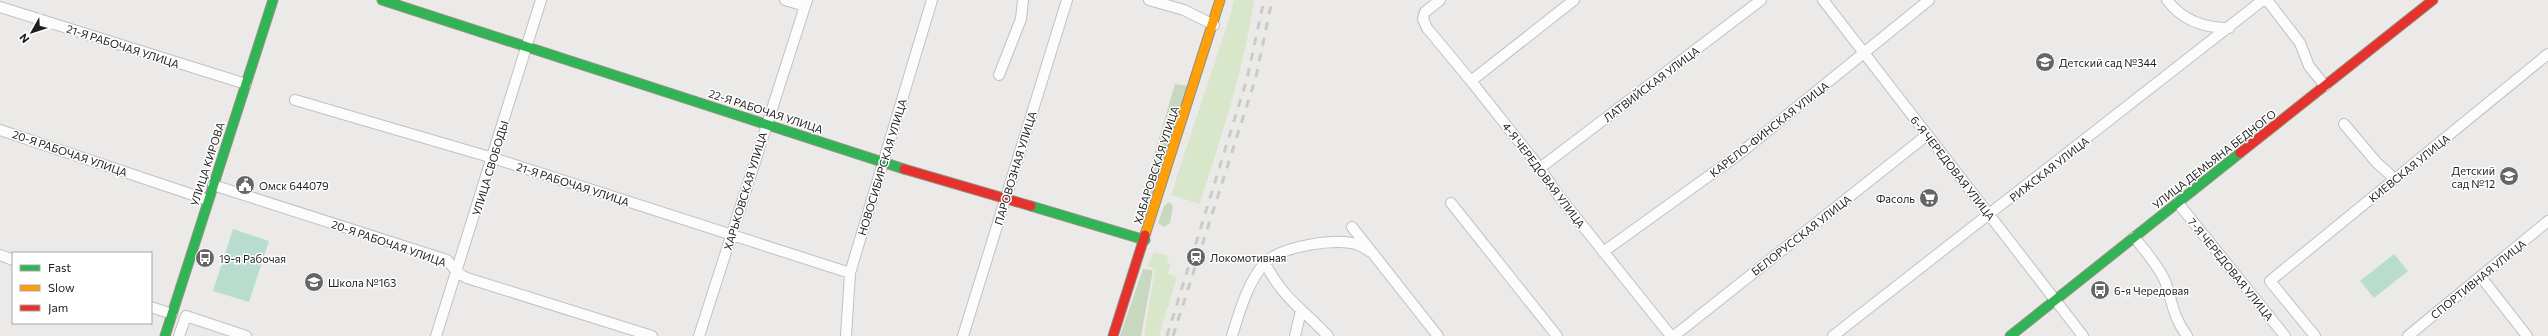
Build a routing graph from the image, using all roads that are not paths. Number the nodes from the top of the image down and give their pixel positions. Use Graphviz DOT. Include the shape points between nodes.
graph roads {
  1 [pos="273,0"];
  2 [pos="382,0"];
  3 [pos="541,0"];
  4 [pos="785,0"];
  5 [pos="932,0"];
  6 [pos="1023,0"];
  7 [pos="1067,0"];
  8 [pos="1148,0"];
  9 [pos="1220,0"];
  10 [pos="1440,0"];
  11 [pos="1574,0"];
  12 [pos="1761,0"];
  13 [pos="1823,0"];
  14 [pos="1929,0"];
  15 [pos="2167,0"];
  16 [pos="2263,0"];
  17 [pos="2267,0"];
  18 [pos="2433,0"];
  19 [pos="806,3"];
  20 [pos="0,6"];
  21 [pos="1214,25"];
  22 [pos="2229,28"];
  23 [pos="527,45"];
  24 [pos="1865,54"];
  25 [pos="2548,54"];
  26 [pos="999,75"];
  27 [pos="1471,81"];
  28 [pos="246,84"];
  29 [pos="2325,86"];
  30 [pos="295,100"];
  31 [pos="766,123"];
  32 [pos="2344,124"];
  33 [pos="0,130"];
  34 [pos="1927,135"];
  35 [pos="493,158"];
  36 [pos="884,163"];
  37 [pos="1540,168"];
  38 [pos="2395,179"];
  39 [pos="213,185"];
  40 [pos="1006,198"];
  41 [pos="208,200"];
  42 [pos="1451,203"];
  43 [pos="2178,203"];
  44 [pos="1988,213"];
  45 [pos="2548,221"];
  46 [pos="1352,227"];
  47 [pos="731,236"];
  48 [pos="2134,237"];
  49 [pos="1145,240"];
  50 [pos="1603,252"];
  51 [pos="1372,253"];
  52 [pos="0,255"];
  53 [pos="12,260"];
  54 [pos="1265,263"];
  55 [pos="458,273"];
  56 [pos="850,273"];
  57 [pos="2481,277"];
  58 [pos="2055,301"];
  59 [pos="152,307"];
  60 [pos="1302,311"];
  61 [pos="172,314"];
  62 [pos="165,336"];
  63 [pos="179,336"];
  64 [pos="246,336"];
  65 [pos="436,336"];
  66 [pos="652,336"];
  67 [pos="699,336"];
  68 [pos="846,336"];
  69 [pos="963,336"];
  70 [pos="1113,336"];
  71 [pos="1232,336"];
  72 [pos="1295,336"];
  73 [pos="1328,336"];
  74 [pos="1438,336"];
  75 [pos="1557,336"];
  76 [pos="1673,336"];
  77 [pos="1833,336"];
  78 [pos="2010,336"];
  79 [pos="2083,336"];
  80 [pos="2187,336"];
  81 [pos="2285,336"];
  82 [pos="2315,336"];
  83 [pos="2408,336"];
  84 [pos="2527,336"];
  1 -- 28 [label="main road, УЛИЦА КИРОВА"];
  2 -- 23 [label="main road, 22-Я РАБОЧАЯ УЛИЦА"];
  3 -- 23 [label="street, УЛИЦА СВОБОДЫ"];
  4 -- 19 [label="street"];
  5 -- 36 [label="street, НОВОСИБИРСКАЯ УЛИЦА"];
  6 -- 26 [label="street" via="1021,19"];
  7 -- 40 [label="street, ПАРОВОЗНАЯ УЛИЦА"];
  8 -- 21 [label="street" via="1184,10"];
  9 -- 21 [label="main road, ХАБАРОВСКАЯ УЛИЦА"];
  10 -- 27 [label="street, 4-Я ЧЕРЕДОВАЯ УЛИЦА" via="1425,12 1423,19 1427,28"];
  11 -- 27 [label="street"];
  12 -- 37 [label="street, ЛАТВИЙСКАЯ УЛИЦА"];
  13 -- 24 [label="street, 6-Я ЧЕРЕДОВАЯ УЛИЦА"];
  14 -- 24 [label="street, КАРЕЛО-ФИНСКАЯ УЛИЦА"];
  15 -- 22 [label="street" via="2185,19"];
  16 -- 22 [label="street, РИЖСКАЯ УЛИЦА"];
  17 -- 29 [label="street" via="2300,43 2309,66"];
  18 -- 29 [label="main road, УЛИЦА ДЕМЬЯНА БЕДНОГО"];
  19 -- 31 [label="street, ХАРЬКОВСКАЯ УЛИЦА"];
  20 -- 28 [label="street, 21-Я РАБОЧАЯ УЛИЦА"];
  21 -- 49 [label="main road, ХАБАРОВСКАЯ УЛИЦА"];
  22 -- 44 [label="street, РИЖСКАЯ УЛИЦА" via="2002,206"];
  23 -- 31 [label="main road, 22-Я РАБОЧАЯ УЛИЦА"];
  23 -- 35 [label="street, УЛИЦА СВОБОДЫ"];
  24 -- 34 [label="street, 6-Я ЧЕРЕДОВАЯ УЛИЦА"];
  24 -- 50 [label="street, КАРЕЛО-ФИНСКАЯ УЛИЦА" via="1738,154"];
  25 -- 38 [label="street, КИЕВСКАЯ УЛИЦА"];
  27 -- 37 [label="street, 4-Я ЧЕРЕДОВАЯ УЛИЦА"];
  28 -- 39 [label="main road, УЛИЦА КИРОВА"];
  29 -- 43 [label="main road, УЛИЦА ДЕМЬЯНА БЕДНОГО"];
  30 -- 35 [label="street, 21-Я РАБОЧАЯ УЛИЦА"];
  31 -- 36 [label="main road, 22-Я РАБОЧАЯ УЛИЦА"];
  31 -- 47 [label="street, ХАРЬКОВСКАЯ УЛИЦА"];
  32 -- 38 [label="street" via="2377,163"];
  33 -- 41 [label="street, 20-Я РАБОЧАЯ УЛИЦА"];
  34 -- 44 [label="street, 6-Я ЧЕРЕДОВАЯ УЛИЦА"];
  34 -- 76 [label="street, БЕЛОРУССКАЯ УЛИЦА"];
  35 -- 47 [label="street, 21-Я РАБОЧАЯ УЛИЦА"];
  35 -- 55 [label="street, УЛИЦА СВОБОДЫ"];
  36 -- 40 [label="main road, 22-Я РАБОЧАЯ УЛИЦА"];
  36 -- 56 [label="street, НОВОСИБИРСКАЯ УЛИЦА"];
  37 -- 50 [label="street, 4-Я ЧЕРЕДОВАЯ УЛИЦА"];
  38 -- 82 [label="street, КИЕВСКАЯ УЛИЦА" via="2270,281"];
  39 -- 41 [label="main road, УЛИЦА КИРОВА"];
  39 -- 55 [label="street, 20-Я РАБОЧАЯ УЛИЦА" via="447,260"];
  40 -- 49 [label="main road, 22-Я РАБОЧАЯ УЛИЦА" via="1057,216"];
  40 -- 69 [label="street, ПАРОВОЗНАЯ УЛИЦА"];
  41 -- 61 [label="main road, УЛИЦА КИРОВА"];
  42 -- 75 [label="street"];
  43 -- 48 [label="main road, УЛИЦА ДЕМЬЯНА БЕДНОГО"];
  43 -- 81 [label="street, 7-Я ЧЕРЕДОВАЯ УЛИЦА"];
  44 -- 58 [label="street, 6-Я ЧЕРЕДОВАЯ УЛИЦА"];
  44 -- 77 [label="street, РИЖСКАЯ УЛИЦА"];
  45 -- 57 [label="street, СПОРТИВНАЯ УЛИЦА"];
  46 -- 51 [label="street"];
  47 -- 56 [label="street, 21-Я РАБОЧАЯ УЛИЦА"];
  47 -- 67 [label="street, ХАРЬКОВСКАЯ УЛИЦА"];
  48 -- 58 [label="main road, УЛИЦА ДЕМЬЯНА БЕДНОГО"];
  48 -- 80 [label="street" via="2165,282 2171,309"];
  49 -- 70 [label="main road, ХАБАРОВСКАЯ УЛИЦА"];
  50 -- 76 [label="street, 4-Я ЧЕРЕДОВАЯ УЛИЦА"];
  51 -- 54 [label="street" via="1359,245 1330,242 1280,254"];
  51 -- 74 [label="street"];
  52 -- 53 [label="street"];
  54 -- 60 [label="street" via="1275,283"];
  54 -- 71 [label="street" via="1244,299"];
  55 -- 65 [label="street, УЛИЦА СВОБОДЫ"];
  55 -- 66 [label="street, 20-Я РАБОЧАЯ УЛИЦА"];
  56 -- 68 [label="street, НОВОСИБИРСКАЯ УЛИЦА"];
  57 -- 83 [label="street, СПОРТИВНАЯ УЛИЦА"];
  57 -- 84 [label="street"];
  58 -- 78 [label="main road, УЛИЦА ДЕМЬЯНА БЕДНОГО"];
  58 -- 79 [label="street, 6-Я ЧЕРЕДОВАЯ УЛИЦА"];
  59 -- 61 [label="street"];
  60 -- 72 [label="street"];
  60 -- 73 [label="street"];
  61 -- 62 [label="main road, УЛИЦА КИРОВА"];
  63 -- 64 [label="street" via="186,316"];
}
